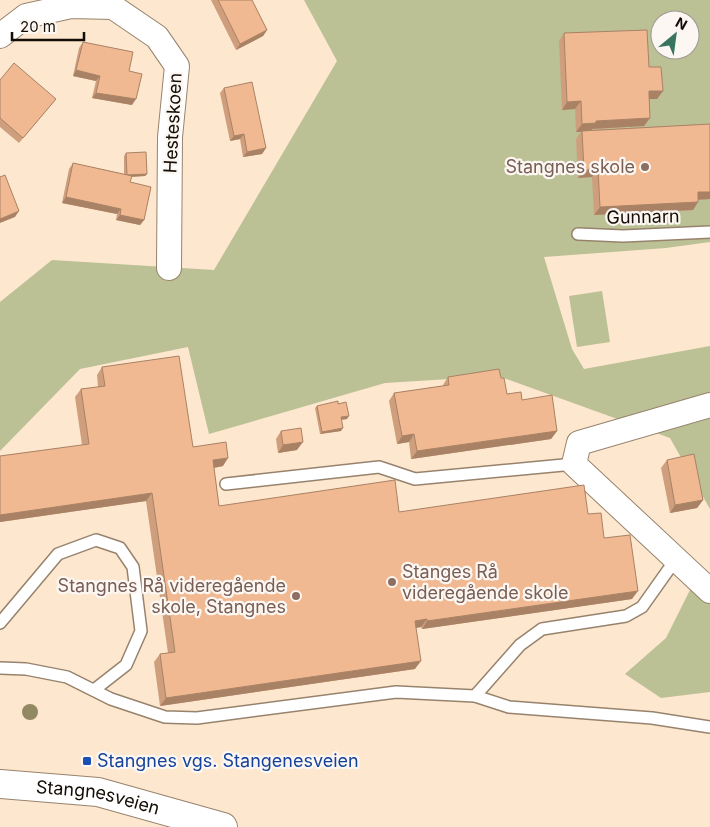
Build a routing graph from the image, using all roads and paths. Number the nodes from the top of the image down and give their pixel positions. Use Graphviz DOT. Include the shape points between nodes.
graph roads {
  1 [pos="0,36"];
  2 [pos="710,232"];
  3 [pos="578,234"];
  4 [pos="169,268"];
  5 [pos="710,405"];
  6 [pos="574,464"];
  7 [pos="226,484"];
  8 [pos="676,559"];
  9 [pos="710,591"];
  10 [pos="0,622"];
  11 [pos="0,668"];
  12 [pos="94,690"];
  13 [pos="475,696"];
  14 [pos="710,727"];
  15 [pos="0,784"];
  16 [pos="223,827"];
  1 -- 4 [label="street, Hesteskoen" via="26,16 71,6 113,7 157,37 177,66 170,137"];
  2 -- 3 [label="lane, Gunnarn" via="623,236"];
  5 -- 6 [label="street" via="578,443"];
  6 -- 7 [label="lane" via="415,479 379,467"];
  6 -- 8 [label="street"];
  8 -- 9 [label="street"];
  8 -- 13 [label="lane" via="642,607 626,616 542,630 520,645"];
  10 -- 12 [label="lane" via="58,554 96,540 120,548 133,567 140,631 126,665"];
  11 -- 12 [label="lane" via="67,677"];
  12 -- 13 [label="lane" via="165,717 197,718 396,692"];
  13 -- 14 [label="lane" via="509,707 652,718"];
  15 -- 16 [label="main road, Stangnesveien" via="98,792"];
}
